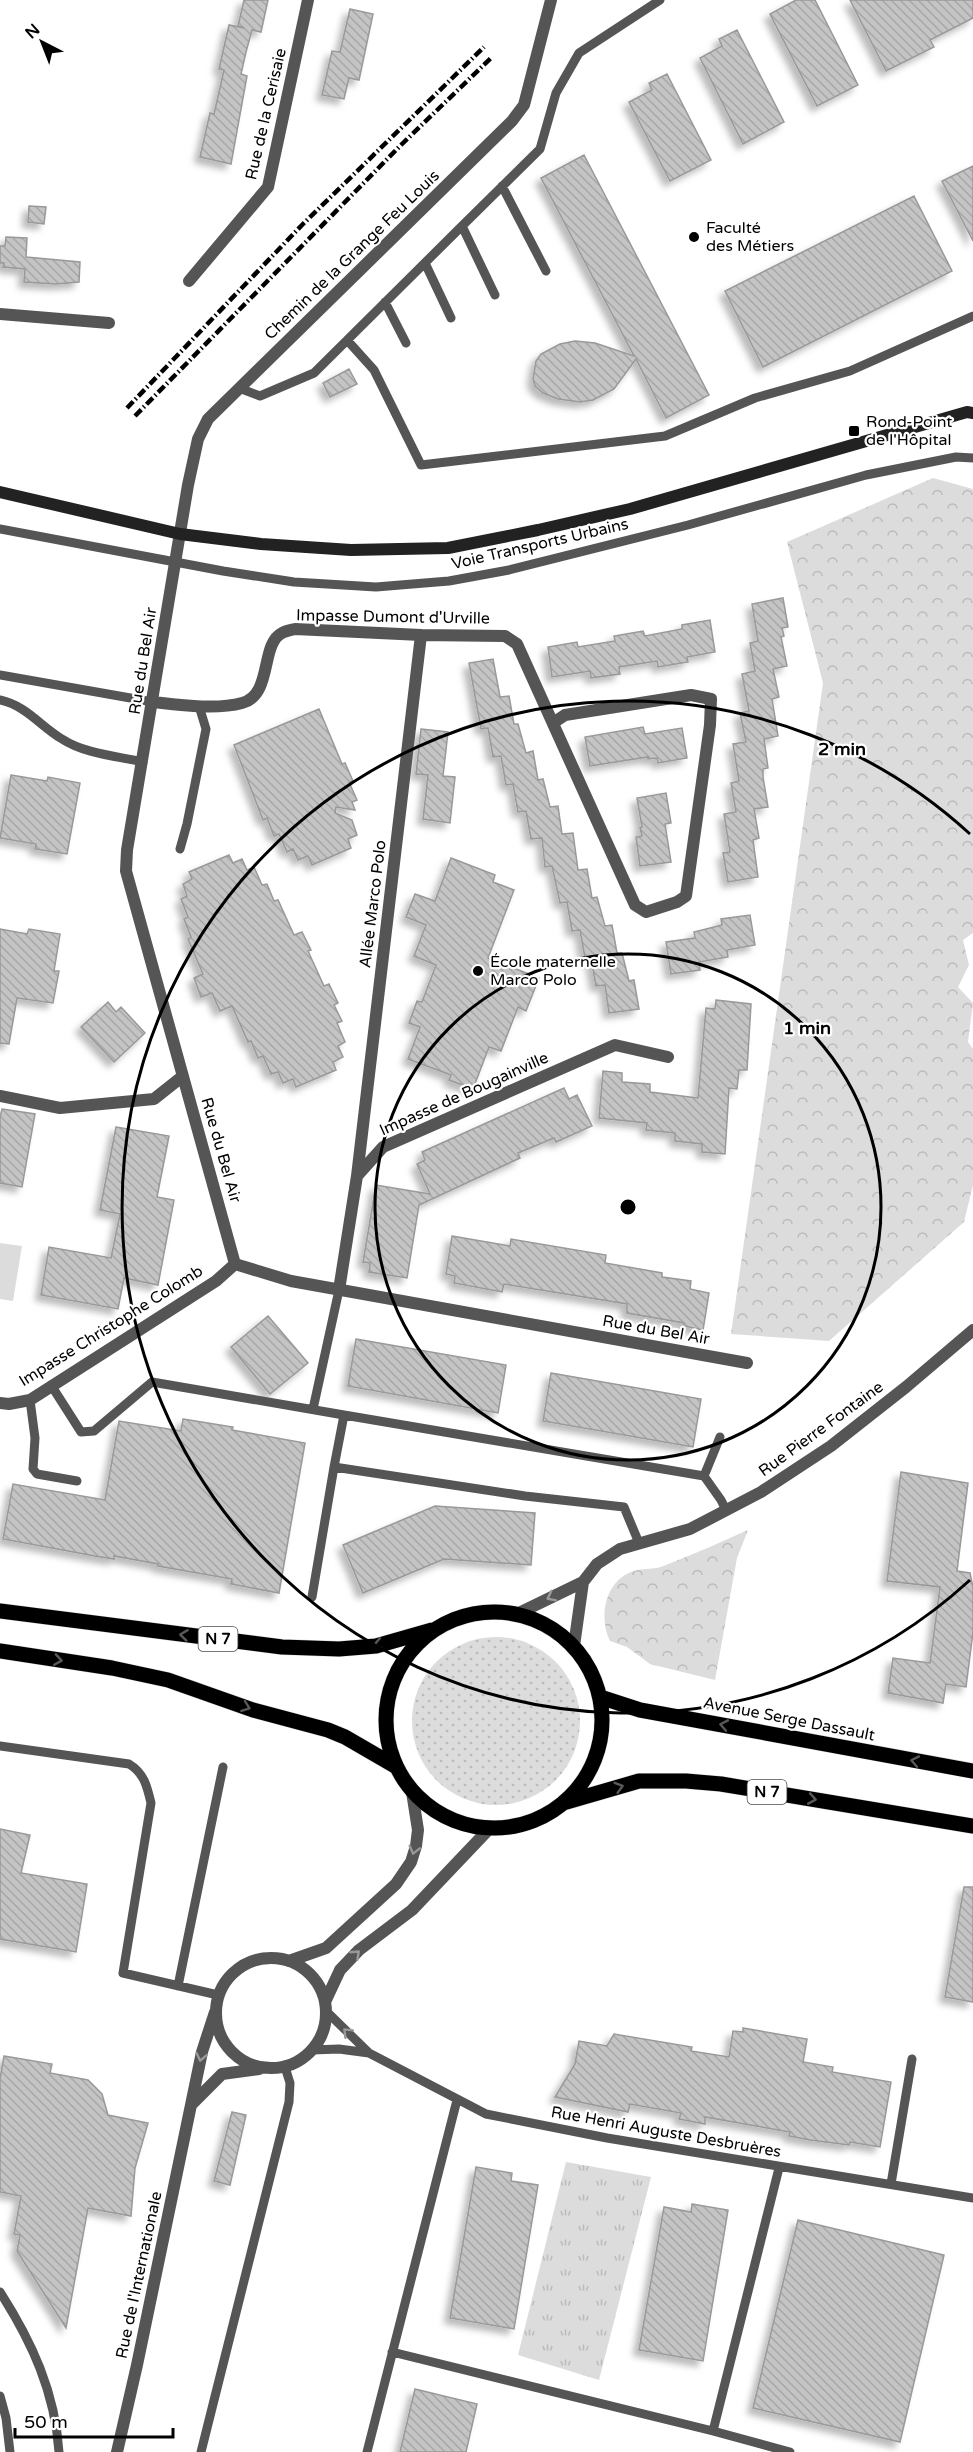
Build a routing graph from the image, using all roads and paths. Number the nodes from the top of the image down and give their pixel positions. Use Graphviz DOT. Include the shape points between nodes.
graph roads {
  1 [pos="308,0"];
  2 [pos="551,0"];
  3 [pos="660,0"];
  4 [pos="502,186"];
  5 [pos="462,226"];
  6 [pos="425,263"];
  7 [pos="546,271"];
  8 [pos="189,281"];
  9 [pos="495,295"];
  10 [pos="385,302"];
  11 [pos="0,314"];
  12 [pos="973,316"];
  13 [pos="451,318"];
  14 [pos="109,323"];
  15 [pos="347,340"];
  16 [pos="406,343"];
  17 [pos="239,388"];
  18 [pos="973,413"];
  19 [pos="973,458"];
  20 [pos="0,492"];
  21 [pos="0,529"];
  22 [pos="180,534"];
  23 [pos="176,562"];
  24 [pos="421,635"];
  25 [pos="0,675"];
  26 [pos="0,700"];
  27 [pos="153,702"];
  28 [pos="200,706"];
  29 [pos="553,723"];
  30 [pos="143,762"];
  31 [pos="180,849"];
  32 [pos="668,1057"];
  33 [pos="183,1076"];
  34 [pos="0,1096"];
  35 [pos="357,1176"];
  36 [pos="235,1264"];
  37 [pos="339,1290"];
  38 [pos="973,1330"];
  39 [pos="747,1363"];
  40 [pos="51,1385"];
  41 [pos="30,1400"];
  42 [pos="0,1403"];
  43 [pos="313,1409"];
  44 [pos="344,1415"];
  45 [pos="720,1437"];
  46 [pos="334,1467"];
  47 [pos="704,1476"];
  48 [pos="77,1481"];
  49 [pos="726,1510"];
  50 [pos="639,1543"];
  51 [pos="582,1582"];
  52 [pos="312,1598"];
  53 [pos="0,1611"];
  54 [pos="519,1613"];
  55 [pos="434,1629"];
  56 [pos="574,1646"];
  57 [pos="0,1651"];
  58 [pos="600,1697"];
  59 [pos="0,1746"];
  60 [pos="395,1766"];
  61 [pos="223,1767"];
  62 [pos="973,1772"];
  63 [pos="412,1792"];
  64 [pos="562,1803"];
  65 [pos="973,1827"];
  66 [pos="490,1828"];
  67 [pos="289,1960"];
  68 [pos="178,1986"];
  69 [pos="218,1995"];
  70 [pos="326,2006"];
  71 [pos="215,2012"];
  72 [pos="312,2050"];
  73 [pos="369,2053"];
  74 [pos="912,2059"];
  75 [pos="285,2067"];
  76 [pos="264,2068"];
  77 [pos="457,2100"];
  78 [pos="192,2104"];
  79 [pos="779,2168"];
  80 [pos="891,2184"];
  81 [pos="973,2198"];
  82 [pos="0,2292"];
  83 [pos="392,2352"];
  84 [pos="0,2396"];
  85 [pos="713,2431"];
  86 [pos="10,2452"];
  87 [pos="59,2452"];
  88 [pos="117,2452"];
  89 [pos="201,2452"];
  90 [pos="368,2452"];
  91 [pos="790,2452"];
  1 -- 8 [label="street, Rue de la Cerisaie" via="268,188"];
  2 -- 17 [label="street, Chemin de la Grange Feu Louis" via="524,105 512,121"];
  3 -- 4 [label="lane" via="579,53 556,93 540,149"];
  4 -- 5 [label="lane"];
  4 -- 7 [label="lane"];
  5 -- 6 [label="lane"];
  5 -- 9 [label="lane"];
  6 -- 10 [label="lane"];
  6 -- 13 [label="lane"];
  10 -- 15 [label="lane"];
  10 -- 16 [label="lane"];
  11 -- 14 [label="street"];
  12 -- 15 [label="lane" via="850,371 755,398 665,436 421,465 374,370"];
  15 -- 17 [label="lane" via="314,373 260,396"];
  17 -- 22 [label="street, Chemin de la Grange Feu Louis" via="208,419 198,439"];
  18 -- 22 [label="street" via="630,509 448,548 351,550"];
  19 -- 23 [label="lane, Voie Transports Urbains" via="944,458 866,475 688,525 449,581 376,587 318,584"];
  20 -- 22 [label="street"];
  21 -- 23 [label="lane, Voie Transports Urbains"];
  22 -- 23 [label="street, Rue du Bel Air"];
  23 -- 27 [label="street, Rue du Bel Air"];
  24 -- 28 [label="street, Impasse Dumont d'Urville" via="295,629 280,633 273,642 256,695 244,703"];
  24 -- 29 [label="street, Impasse Dumont d'Urville" via="505,636 517,644"];
  24 -- 35 [label="street, Allée Marco Polo"];
  25 -- 27 [label="lane"];
  26 -- 30 [label="lane" via="29,712 63,740 81,748"];
  27 -- 28 [label="street, Impasse Dumont d'Urville"];
  27 -- 30 [label="street, Rue du Bel Air"];
  28 -- 31 [label="lane" via="206,729"];
  29 -- 29 [label="street, Impasse Dumont d'Urville" via="635,905 646,912 686,896 711,699 691,695 565,715"];
  30 -- 33 [label="street, Rue du Bel Air" via="126,871"];
  32 -- 35 [label="street, Impasse de Bougainville" via="615,1045 383,1147"];
  33 -- 34 [label="street" via="154,1099 60,1108"];
  33 -- 36 [label="street, Rue du Bel Air"];
  35 -- 37 [label="street"];
  36 -- 37 [label="street, Rue du Bel Air"];
  36 -- 40 [label="street, Impasse Christophe Colomb" via="216,1281"];
  37 -- 39 [label="street, Rue du Bel Air"];
  37 -- 43 [label="lane"];
  38 -- 49 [label="street, Rue Pierre Fontaine" via="831,1446"];
  40 -- 41 [label="street, Impasse Christophe Colomb"];
  40 -- 43 [label="lane" via="81,1432 88,1433 152,1382"];
  41 -- 42 [label="street, Impasse Christophe Colomb"];
  41 -- 48 [label="lane" via="35,1438 33,1469 37,1474"];
  43 -- 44 [label="lane"];
  44 -- 46 [label="lane"];
  44 -- 47 [label="lane"];
  45 -- 47 [label="lane"];
  46 -- 50 [label="lane" via="624,1507"];
  46 -- 52 [label="lane"];
  47 -- 49 [label="lane"];
  49 -- 50 [label="street, Rue Pierre Fontaine" via="690,1529"];
  50 -- 51 [label="street, Rue Pierre Fontaine" via="620,1549 597,1564"];
  51 -- 54 [label="street, Rue Pierre Fontaine, one-way"];
  51 -- 56 [label="street"];
  55 -- 53 [label="main road, N 7, one-way" via="376,1646 282,1647"];
  54 -- 55 [label="main road" via="485,1612"];
  54 -- 56 [label="main road" via="547,1624"];
  55 -- 60 [label="main road" via="412,1649 397,1674 387,1703 386,1734"];
  56 -- 58 [label="main road" via="589,1668"];
  57 -- 60 [label="main road, one-way" via="168,1680 253,1710 327,1730"];
  62 -- 58 [label="main road, Avenue Serge Dassault, one-way" via="640,1710"];
  58 -- 64 [label="main road" via="603,1724 595,1757 583,1782"];
  59 -- 68 [label="lane" via="129,1764 138,1770 151,1803 123,1973"];
  60 -- 63 [label="main road"];
  61 -- 68 [label="lane"];
  63 -- 66 [label="main road" via="433,1810 462,1824"];
  63 -- 67 [label="street, one-way" via="418,1830 416,1846 411,1862 396,1884 326,1948"];
  64 -- 65 [label="main road, N 7, one-way" via="639,1781 686,1781"];
  64 -- 66 [label="main road" via="517,1827"];
  70 -- 66 [label="street, one-way" via="340,1970 359,1950 412,1910"];
  67 -- 69 [label="street" via="267,1958 246,1963 234,1971"];
  67 -- 70 [label="street" via="316,1981"];
  68 -- 69 [label="lane"];
  69 -- 71 [label="street"];
  70 -- 72 [label="street" via="323,2032"];
  73 -- 70 [label="lane, Rue Henri Auguste Desbruères, one-way"];
  71 -- 76 [label="street" via="219,2032 229,2050 251,2065"];
  71 -- 78 [label="street, Rue de l'Internationale, one-way"];
  72 -- 73 [label="lane, Rue Henri Auguste Desbruères"];
  72 -- 75 [label="street"];
  73 -- 77 [label="lane, Rue Henri Auguste Desbruères"];
  74 -- 80 [label="lane"];
  75 -- 76 [label="street"];
  75 -- 89 [label="lane" via="290,2083 289,2102"];
  76 -- 78 [label="street" via="222,2074"];
  77 -- 79 [label="lane, Rue Henri Auguste Desbruères" via="486,2114"];
  77 -- 83 [label="lane"];
  78 -- 88 [label="street, Rue de l'Internationale"];
  79 -- 80 [label="lane, Rue Henri Auguste Desbruères"];
  79 -- 85 [label="lane"];
  80 -- 81 [label="lane, Rue Henri Auguste Desbruères"];
  82 -- 87 [label="lane" via="38,2359"];
  83 -- 85 [label="lane"];
  83 -- 90 [label="lane"];
  84 -- 86 [label="lane"];
  85 -- 91 [label="lane"];
}
